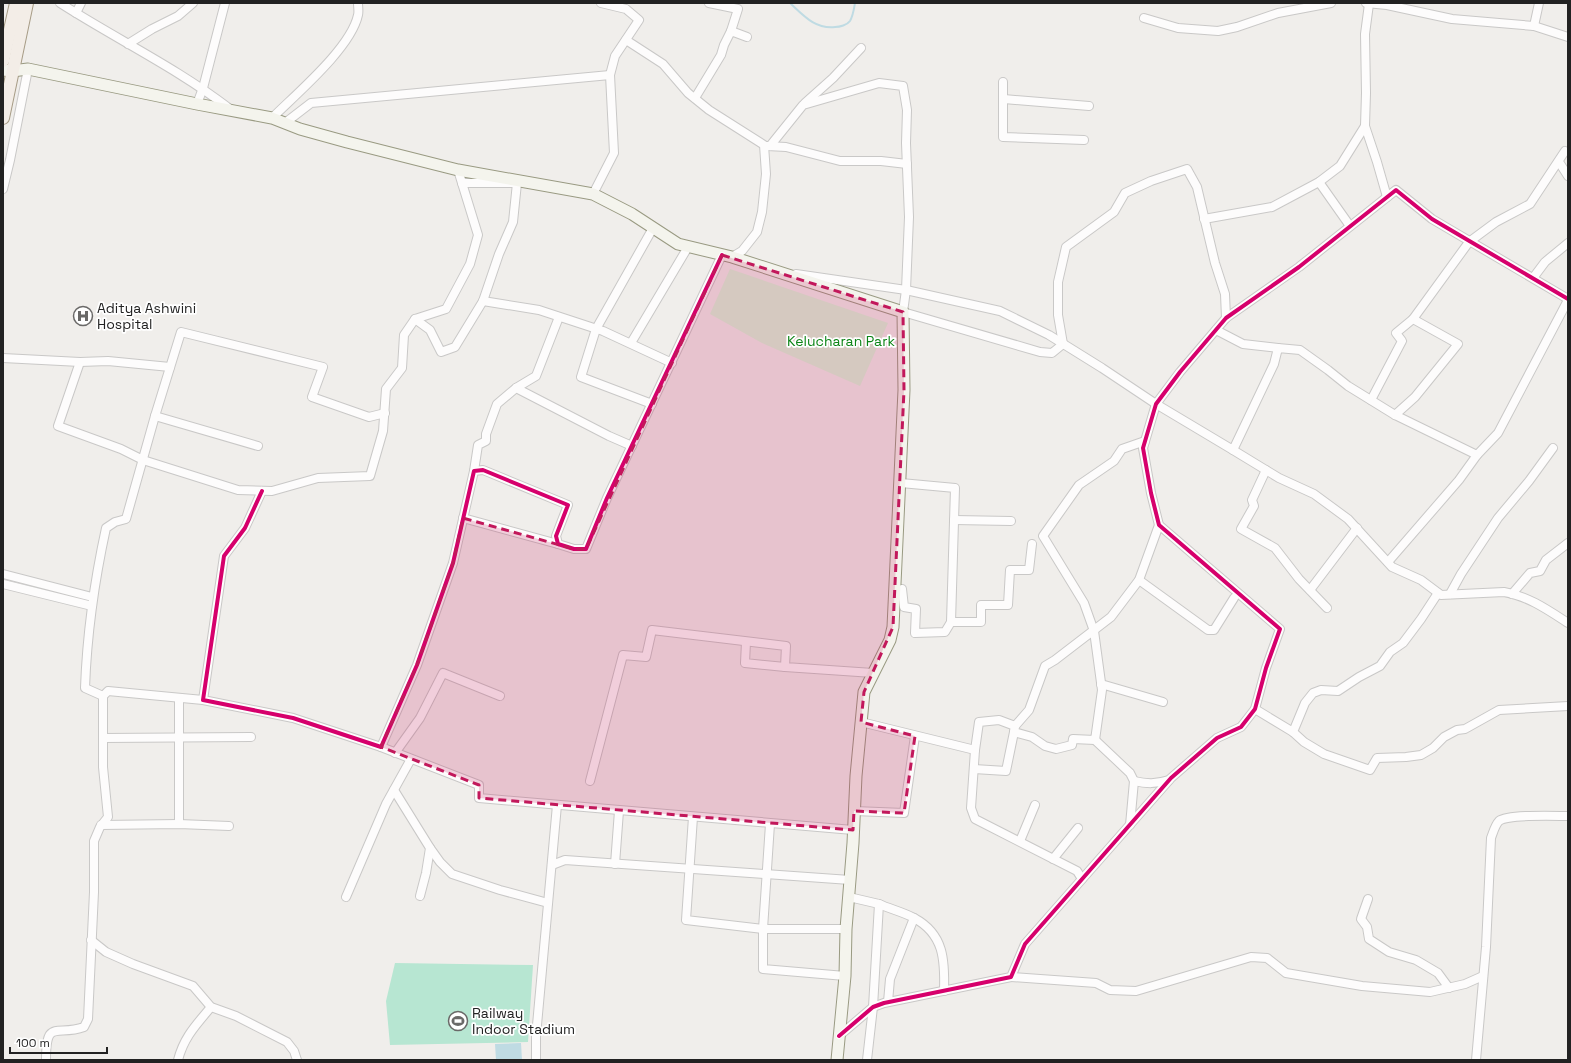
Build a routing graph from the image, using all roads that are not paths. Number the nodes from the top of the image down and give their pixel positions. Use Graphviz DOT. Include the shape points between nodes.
graph roads {
  1 [pos="16,3"];
  2 [pos="27,3"];
  3 [pos="60,3"];
  4 [pos="81,3"];
  5 [pos="194,3"];
  6 [pos="225,3"];
  7 [pos="358,3"];
  8 [pos="601,3"];
  9 [pos="709,3"];
  10 [pos="1331,3"];
  11 [pos="1367,3"];
  12 [pos="1539,3"];
  13 [pos="629,6"];
  14 [pos="76,13"];
  15 [pos="1144,18"];
  16 [pos="1534,26"];
  17 [pos="731,31"];
  18 [pos="747,37"];
  19 [pos="1568,37"];
  20 [pos="626,40"];
  21 [pos="128,44"];
  22 [pos="860,48"];
  23 [pos="3,62"];
  24 [pos="28,69"];
  25 [pos="8,70"];
  26 [pos="610,75"];
  27 [pos="1003,82"];
  28 [pos="203,88"];
  29 [pos="695,98"];
  30 [pos="1004,99"];
  31 [pos="197,104"];
  32 [pos="803,105"];
  33 [pos="1089,106"];
  34 [pos="230,109"];
  35 [pos="3,118"];
  36 [pos="272,118"];
  37 [pos="285,123"];
  38 [pos="1365,126"];
  39 [pos="1084,140"];
  40 [pos="767,146"];
  41 [pos="1565,151"];
  42 [pos="1559,162"];
  43 [pos="907,164"];
  44 [pos="458,170"];
  45 [pos="1568,176"];
  46 [pos="1319,182"];
  47 [pos="462,183"];
  48 [pos="3,189"];
  49 [pos="593,194"];
  50 [pos="1387,197"];
  51 [pos="1204,219"];
  52 [pos="1350,226"];
  53 [pos="653,228"];
  54 [pos="1469,242"];
  55 [pos="1568,243"];
  56 [pos="688,247"];
  57 [pos="727,256"];
  58 [pos="771,270"];
  59 [pos="1533,278"];
  60 [pos="906,290"];
  61 [pos="1568,299"];
  62 [pos="483,301"];
  63 [pos="903,312"];
  64 [pos="559,317"];
  65 [pos="1226,318"];
  66 [pos="415,319"];
  67 [pos="1413,319"];
  68 [pos="596,329"];
  69 [pos="1216,330"];
  70 [pos="631,343"];
  71 [pos="1063,344"];
  72 [pos="1278,348"];
  73 [pos="3,358"];
  74 [pos="80,362"];
  75 [pos="672,363"];
  76 [pos="170,367"];
  77 [pos="516,388"];
  78 [pos="1371,400"];
  79 [pos="652,404"];
  80 [pos="1156,404"];
  81 [pos="385,413"];
  82 [pos="1395,415"];
  83 [pos="155,416"];
  84 [pos="1145,441"];
  85 [pos="258,446"];
  86 [pos="632,446"];
  87 [pos="1553,448"];
  88 [pos="1233,450"];
  89 [pos="1477,456"];
  90 [pos="143,460"];
  91 [pos="1266,470"];
  92 [pos="474,471"];
  93 [pos="901,484"];
  94 [pos="262,491"];
  95 [pos="463,518"];
  96 [pos="954,520"];
  97 [pos="1011,521"];
  98 [pos="1160,525"];
  99 [pos="1357,528"];
  100 [pos="558,544"];
  101 [pos="1032,544"];
  102 [pos="1568,544"];
  103 [pos="1388,562"];
  104 [pos="3,574"];
  105 [pos="1139,580"];
  106 [pos="3,584"];
  107 [pos="902,589"];
  108 [pos="1310,590"];
  109 [pos="1438,593"];
  110 [pos="1450,594"];
  111 [pos="1512,594"];
  112 [pos="92,597"];
  113 [pos="1234,598"];
  114 [pos="92,606"];
  115 [pos="1327,608"];
  116 [pos="951,622"];
  117 [pos="1568,623"];
  118 [pos="1094,631"];
  119 [pos="746,642"];
  120 [pos="785,667"];
  121 [pos="873,673"];
  122 [pos="1101,684"];
  123 [pos="103,696"];
  124 [pos="500,696"];
  125 [pos="178,698"];
  126 [pos="203,700"];
  127 [pos="1163,702"];
  128 [pos="1568,706"];
  129 [pos="1255,709"];
  130 [pos="861,722"];
  131 [pos="1015,729"];
  132 [pos="1292,732"];
  133 [pos="915,736"];
  134 [pos="251,737"];
  135 [pos="103,738"];
  136 [pos="179,738"];
  137 [pos="1095,740"];
  138 [pos="381,747"];
  139 [pos="975,750"];
  140 [pos="395,753"];
  141 [pos="410,758"];
  142 [pos="974,769"];
  143 [pos="1169,780"];
  144 [pos="590,781"];
  145 [pos="1134,781"];
  146 [pos="394,790"];
  147 [pos="557,805"];
  148 [pos="1035,805"];
  149 [pos="619,811"];
  150 [pos="854,811"];
  151 [pos="1568,816"];
  152 [pos="693,817"];
  153 [pos="179,824"];
  154 [pos="770,824"];
  155 [pos="101,825"];
  156 [pos="1130,825"];
  157 [pos="229,826"];
  158 [pos="1078,828"];
  159 [pos="853,830"];
  160 [pos="1020,841"];
  161 [pos="430,848"];
  162 [pos="1053,858"];
  163 [pos="615,864"];
  164 [pos="552,865"];
  165 [pos="690,868"];
  166 [pos="768,874"];
  167 [pos="1082,879"];
  168 [pos="850,880"];
  169 [pos="420,896"];
  170 [pos="346,897"];
  171 [pos="849,897"];
  172 [pos="1368,898"];
  173 [pos="548,903"];
  174 [pos="879,904"];
  175 [pos="914,918"];
  176 [pos="763,929"];
  177 [pos="846,929"];
  178 [pos="92,940"];
  179 [pos="845,976"];
  180 [pos="1483,976"];
  181 [pos="1011,977"];
  182 [pos="1449,988"];
  183 [pos="944,990"];
  184 [pos="888,1002"];
  185 [pos="211,1007"];
  186 [pos="873,1007"];
  187 [pos="839,1036"];
  188 [pos="46,1060"];
  189 [pos="178,1060"];
  190 [pos="297,1060"];
  191 [pos="536,1060"];
  192 [pos="837,1060"];
  193 [pos="867,1060"];
  194 [pos="1476,1060"];
  1 -- 23 [label="main road"];
  2 -- 25 [label="main road"];
  3 -- 14 [label="street"];
  4 -- 14 [label="street"];
  5 -- 21 [label="street" via="178,16"];
  6 -- 28 [label="street"];
  7 -- 36 [label="street" via="359,15 348,39 329,62"];
  8 -- 13 [label="street"];
  9 -- 17 [label="street" via="738,9"];
  10 -- 15 [label="street" via="1218,30 1178,28"];
  11 -- 16 [label="street" via="1452,19"];
  11 -- 38 [label="street"];
  12 -- 16 [label="street"];
  13 -- 20 [label="street" via="639,20"];
  14 -- 21 [label="street"];
  16 -- 19 [label="street"];
  17 -- 18 [label="street"];
  17 -- 29 [label="street" via="721,55"];
  20 -- 26 [label="street" via="616,56"];
  20 -- 29 [label="street" via="663,64"];
  21 -- 28 [label="street"];
  22 -- 32 [label="street"];
  24 -- 25 [label="street"];
  24 -- 31 [label="street"];
  24 -- 48 [label="street"];
  25 -- 35 [label="main road"];
  26 -- 37 [label="street" via="311,103"];
  26 -- 49 [label="street" via="614,153"];
  27 -- 30 [label="street"];
  28 -- 31 [label="street"];
  28 -- 34 [label="street"];
  29 -- 40 [label="street" via="709,110"];
  30 -- 33 [label="street"];
  30 -- 39 [label="street" via="1003,137"];
  31 -- 34 [label="street"];
  32 -- 40 [label="street"];
  32 -- 43 [label="street" via="880,83 903,86 907,110"];
  34 -- 36 [label="street"];
  36 -- 37 [label="street"];
  37 -- 44 [label="street" via="347,142"];
  38 -- 46 [label="street" via="1340,166"];
  38 -- 50 [label="street"];
  40 -- 43 [label="street" via="786,147 840,161"];
  40 -- 57 [label="street" via="762,212 757,232 742,251"];
  41 -- 42 [label="street"];
  42 -- 45 [label="street"];
  42 -- 54 [label="street" via="1530,204 1496,222"];
  43 -- 60 [label="street" via="909,217"];
  44 -- 47 [label="street"];
  44 -- 49 [label="street"];
  46 -- 51 [label="street" via="1272,207"];
  46 -- 52 [label="street"];
  47 -- 62 [label="street" via="517,183 513,222"];
  47 -- 66 [label="street" via="478,235 470,264 446,309"];
  49 -- 53 [label="street"];
  50 -- 52 [label="street"];
  50 -- 54 [label="street" via="1396,190 1432,219"];
  51 -- 65 [label="street" via="1225,294"];
  51 -- 71 [label="street" via="1196,187 1187,170 1151,181 1125,193 1114,212 1066,247 1058,282 1058,314"];
  52 -- 65 [label="street" via="1299,267"];
  53 -- 56 [label="street" via="678,244"];
  53 -- 68 [label="street"];
  54 -- 59 [label="street"];
  54 -- 67 [label="street"];
  55 -- 59 [label="street" via="1546,262"];
  56 -- 57 [label="street"];
  56 -- 70 [label="street"];
  57 -- 58 [label="street"];
  57 -- 75 [label="street"];
  58 -- 60 [label="street"];
  58 -- 63 [label="street"];
  59 -- 61 [label="street"];
  60 -- 63 [label="street"];
  60 -- 71 [label="street" via="1000,311"];
  61 -- 89 [label="street" via="1498,433"];
  62 -- 64 [label="street" via="539,310"];
  62 -- 66 [label="street" via="455,346 441,352 430,330"];
  63 -- 71 [label="street" via="1040,352 1052,353"];
  63 -- 93 [label="street"];
  64 -- 68 [label="street"];
  64 -- 77 [label="street" via="536,376"];
  65 -- 69 [label="street"];
  66 -- 81 [label="street" via="404,335 402,368 386,389"];
  67 -- 78 [label="street" via="1396,333 1402,341"];
  67 -- 82 [label="street" via="1458,344 1415,397"];
  68 -- 70 [label="street"];
  68 -- 79 [label="street" via="580,377"];
  69 -- 72 [label="street" via="1243,344"];
  69 -- 80 [label="street"];
  70 -- 75 [label="street"];
  71 -- 80 [label="street"];
  72 -- 78 [label="street" via="1300,350"];
  72 -- 88 [label="street" via="1274,364"];
  73 -- 74 [label="street"];
  74 -- 76 [label="street" via="108,361"];
  74 -- 90 [label="street" via="58,426"];
  75 -- 79 [label="street"];
  76 -- 81 [label="street" via="181,332 323,367 312,397 369,417"];
  76 -- 83 [label="street"];
  77 -- 86 [label="street"];
  77 -- 92 [label="street" via="497,404 486,441 478,445"];
  78 -- 82 [label="street"];
  79 -- 86 [label="street"];
  80 -- 84 [label="street"];
  80 -- 88 [label="street"];
  81 -- 94 [label="street" via="383,432 370,476 318,478 272,491"];
  82 -- 89 [label="street"];
  83 -- 85 [label="street"];
  83 -- 90 [label="street"];
  84 -- 98 [label="street" via="1143,448 1151,493"];
  84 -- 118 [label="street" via="1122,448 1114,461 1079,485 1043,536 1084,603"];
  86 -- 100 [label="street" via="586,549"];
  87 -- 110 [label="street" via="1498,518"];
  88 -- 91 [label="street"];
  89 -- 103 [label="street"];
  90 -- 94 [label="street" via="238,490"];
  90 -- 112 [label="street" via="126,519 106,528"];
  91 -- 99 [label="street" via="1314,494"];
  91 -- 108 [label="street" via="1252,500 1254,506 1241,529 1275,548"];
  92 -- 95 [label="street"];
  92 -- 100 [label="street" via="483,470 568,505 556,536"];
  93 -- 96 [label="street" via="955,488"];
  93 -- 121 [label="street" via="894,627"];
  94 -- 126 [label="street" via="245,528 224,556"];
  95 -- 100 [label="street"];
  95 -- 138 [label="street" via="453,563 417,665"];
  96 -- 97 [label="street"];
  96 -- 116 [label="street"];
  98 -- 105 [label="street"];
  98 -- 129 [label="street" via="1280,629"];
  99 -- 103 [label="street"];
  99 -- 108 [label="street"];
  101 -- 116 [label="street" via="1029,570 1010,570 1008,605 981,605 981,622"];
  102 -- 111 [label="street" via="1546,560 1540,571 1530,573"];
  103 -- 109 [label="street" via="1392,567 1421,580"];
  104 -- 112 [label="street"];
  105 -- 113 [label="street" via="1208,630 1214,630"];
  105 -- 118 [label="street" via="1111,617"];
  106 -- 114 [label="street"];
  107 -- 116 [label="street" via="904,607 916,609 915,633 945,632"];
  108 -- 115 [label="street"];
  109 -- 110 [label="street"];
  109 -- 132 [label="street" via="1402,643 1390,652 1380,666 1338,691 1321,690 1313,693 1305,703"];
  110 -- 111 [label="street"];
  111 -- 117 [label="street" via="1530,600"];
  112 -- 114 [label="street"];
  114 -- 123 [label="street" via="85,688"];
  118 -- 122 [label="street"];
  118 -- 131 [label="street" via="1045,666 1029,710"];
  119 -- 120 [label="street" via="745,663"];
  119 -- 120 [label="street" via="786,646"];
  119 -- 144 [label="street" via="652,630 646,657 623,655"];
  120 -- 121 [label="street"];
  121 -- 130 [label="street" via="864,692"];
  122 -- 127 [label="street"];
  122 -- 137 [label="street"];
  123 -- 125 [label="street" via="108,691"];
  123 -- 135 [label="street"];
  124 -- 140 [label="street" via="443,673 420,718"];
  125 -- 126 [label="street"];
  125 -- 136 [label="street"];
  126 -- 138 [label="street" via="293,718"];
  128 -- 132 [label="street" via="1499,710 1465,729 1444,736 1433,748 1421,754 1377,758 1370,770 1324,754"];
  129 -- 132 [label="street"];
  129 -- 143 [label="street" via="1241,727 1218,738"];
  130 -- 133 [label="street"];
  130 -- 150 [label="street"];
  131 -- 137 [label="street" via="1045,746 1056,749 1072,745 1073,739"];
  131 -- 139 [label="street" via="999,720 979,722"];
  131 -- 142 [label="street" via="1006,771"];
  133 -- 139 [label="street"];
  133 -- 150 [label="street" via="904,813"];
  134 -- 136 [label="street"];
  135 -- 136 [label="street"];
  135 -- 155 [label="street" via="108,817"];
  136 -- 153 [label="street"];
  137 -- 145 [label="street" via="1121,764"];
  138 -- 140 [label="street"];
  139 -- 142 [label="street"];
  140 -- 141 [label="street"];
  141 -- 146 [label="street"];
  141 -- 147 [label="street" via="479,785 479,798"];
  142 -- 160 [label="street" via="971,808 975,819"];
  143 -- 145 [label="street" via="1157,784"];
  143 -- 156 [label="street"];
  145 -- 156 [label="street"];
  146 -- 161 [label="street"];
  146 -- 170 [label="street"];
  147 -- 149 [label="street"];
  147 -- 164 [label="street"];
  148 -- 160 [label="street"];
  149 -- 152 [label="street"];
  149 -- 163 [label="street"];
  150 -- 159 [label="street"];
  151 -- 180 [label="street" via="1509,817 1499,821 1495,828 1491,838"];
  152 -- 154 [label="street"];
  152 -- 165 [label="street"];
  153 -- 155 [label="street"];
  153 -- 157 [label="street"];
  154 -- 159 [label="street"];
  154 -- 166 [label="street"];
  155 -- 178 [label="street" via="94,841"];
  156 -- 167 [label="street"];
  158 -- 162 [label="street"];
  159 -- 168 [label="street"];
  160 -- 162 [label="street"];
  161 -- 169 [label="street"];
  161 -- 173 [label="street" via="452,874"];
  162 -- 167 [label="street" via="1077,871"];
  163 -- 164 [label="street" via="565,860"];
  163 -- 165 [label="street"];
  164 -- 173 [label="street"];
  165 -- 166 [label="street"];
  165 -- 176 [label="street" via="686,920"];
  166 -- 168 [label="street"];
  166 -- 176 [label="street"];
  167 -- 181 [label="street" via="1025,944"];
  168 -- 171 [label="street"];
  171 -- 174 [label="street"];
  171 -- 177 [label="street"];
  172 -- 182 [label="street" via="1362,919 1367,926 1369,939 1389,952 1416,960 1438,972"];
  173 -- 191 [label="street"];
  174 -- 175 [label="street"];
  174 -- 186 [label="street"];
  175 -- 183 [label="street" via="935,934 938,941 944,956"];
  175 -- 184 [label="street" via="890,979"];
  176 -- 177 [label="street"];
  176 -- 179 [label="street" via="764,969"];
  177 -- 179 [label="street"];
  178 -- 185 [label="street" via="106,952 193,986"];
  178 -- 188 [label="street" via="88,1019 84,1027 56,1029 50,1034 46,1042"];
  179 -- 187 [label="street"];
  180 -- 182 [label="street"];
  180 -- 194 [label="street"];
  181 -- 182 [label="street" via="1096,983 1110,990 1136,991 1251,957 1267,958 1286,973 1362,986 1430,992"];
  181 -- 183 [label="street"];
  183 -- 184 [label="street"];
  184 -- 186 [label="street"];
  185 -- 189 [label="street" via="189,1034"];
  185 -- 190 [label="street" via="236,1016 287,1042 294,1050"];
  186 -- 187 [label="street"];
  186 -- 193 [label="street"];
  187 -- 192 [label="street"];
}
